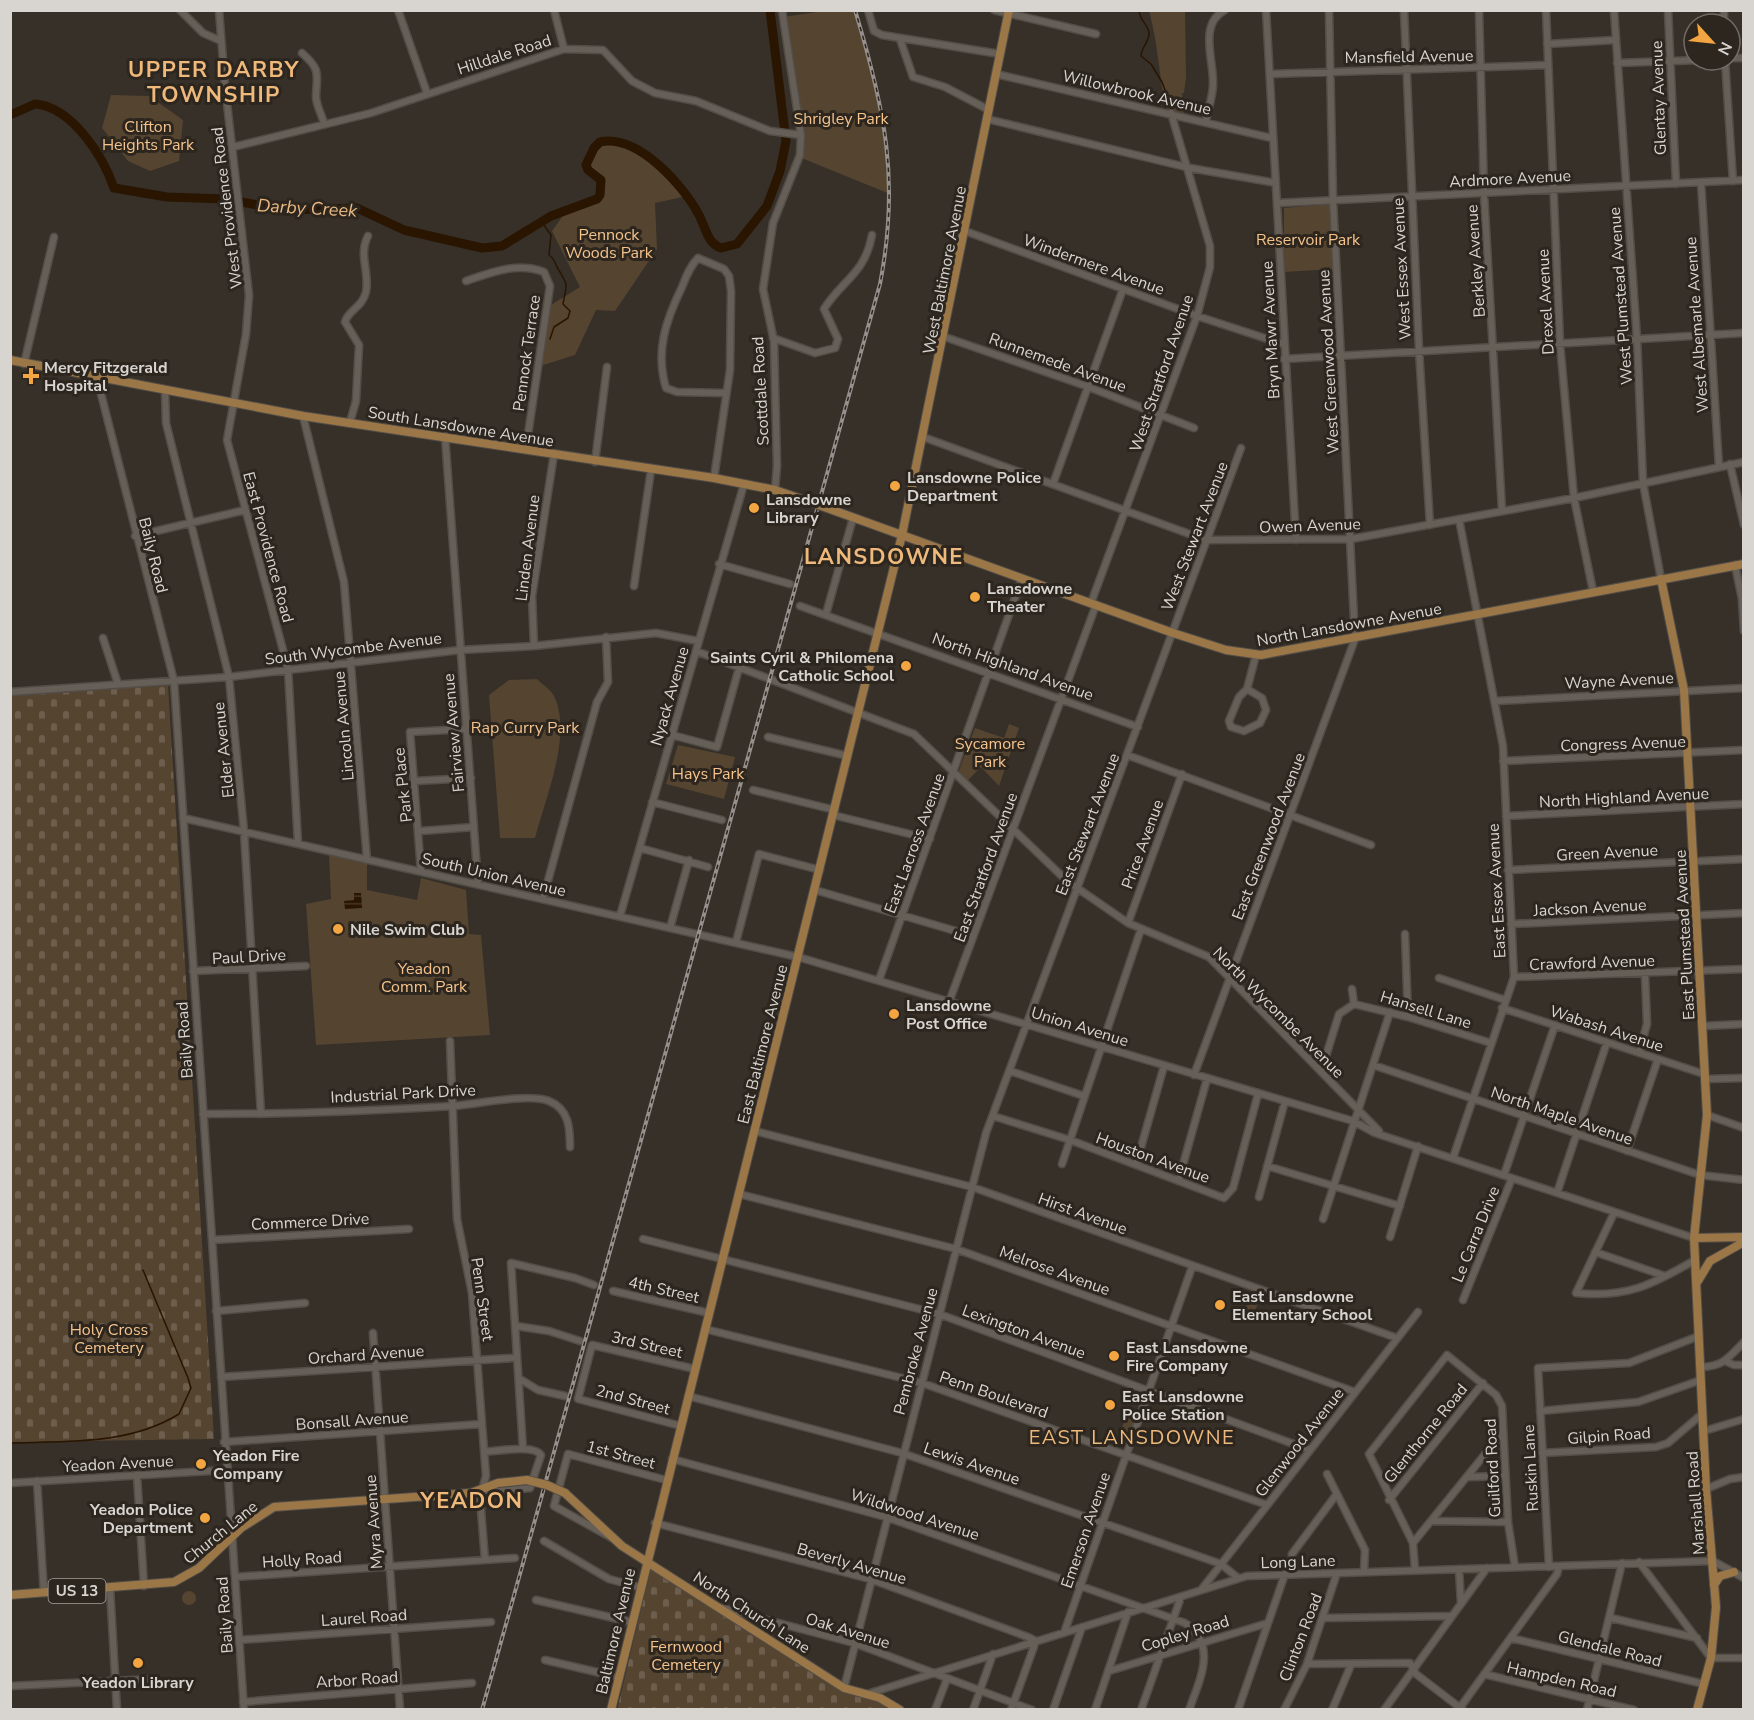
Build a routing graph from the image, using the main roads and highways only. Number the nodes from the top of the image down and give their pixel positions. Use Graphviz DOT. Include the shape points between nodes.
graph roads {
  1 [pos="1008,12"];
  2 [pos="10,360"];
  3 [pos="903,534"];
  4 [pos="1739,564"];
  5 [pos="1661,579"];
  6 [pos="1743,1237"];
  7 [pos="1694,1238"];
  8 [pos="1743,1242"];
  9 [pos="1697,1292"];
  10 [pos="646,1560"];
  11 [pos="1734,1572"];
  12 [pos="1714,1585"];
  13 [pos="10,1595"];
  14 [pos="610,1710"];
  15 [pos="900,1710"];
  16 [pos="1697,1710"];
  1 -- 3 [label="main road, West Baltimore Avenue"];
  2 -- 3 [label="main road, South Lansdowne Avenue, bridge" via="303,416 714,478 775,490"];
  3 -- 5 [label="main road, North Lansdowne Avenue" via="1173,633 1256,655"];
  3 -- 10 [label="main road, East Baltimore Avenue"];
  4 -- 5 [label="main road, North Lansdowne Avenue"];
  5 -- 7 [label="main road, East Plumstead Avenue" via="1684,690 1698,915 1707,1114"];
  6 -- 7 [label="main road"];
  7 -- 9 [label="main road, East Plumstead Avenue"];
  8 -- 9 [label="main road" via="1709,1262"];
  9 -- 12 [label="main road, Marshall Road"];
  10 -- 13 [label="main road, Church Lane / US 13, bridge" via="612,1538 565,1493 527,1480 502,1482 471,1493 274,1507 248,1523 183,1579 166,1585"];
  10 -- 14 [label="main road, Baltimore Avenue"];
  10 -- 15 [label="main road, North Church Lane" via="844,1688 885,1700"];
  11 -- 12 [label="main road" via="1720,1576"];
  12 -- 16 [label="main road, Marshall Road" via="1711,1658"];
}
